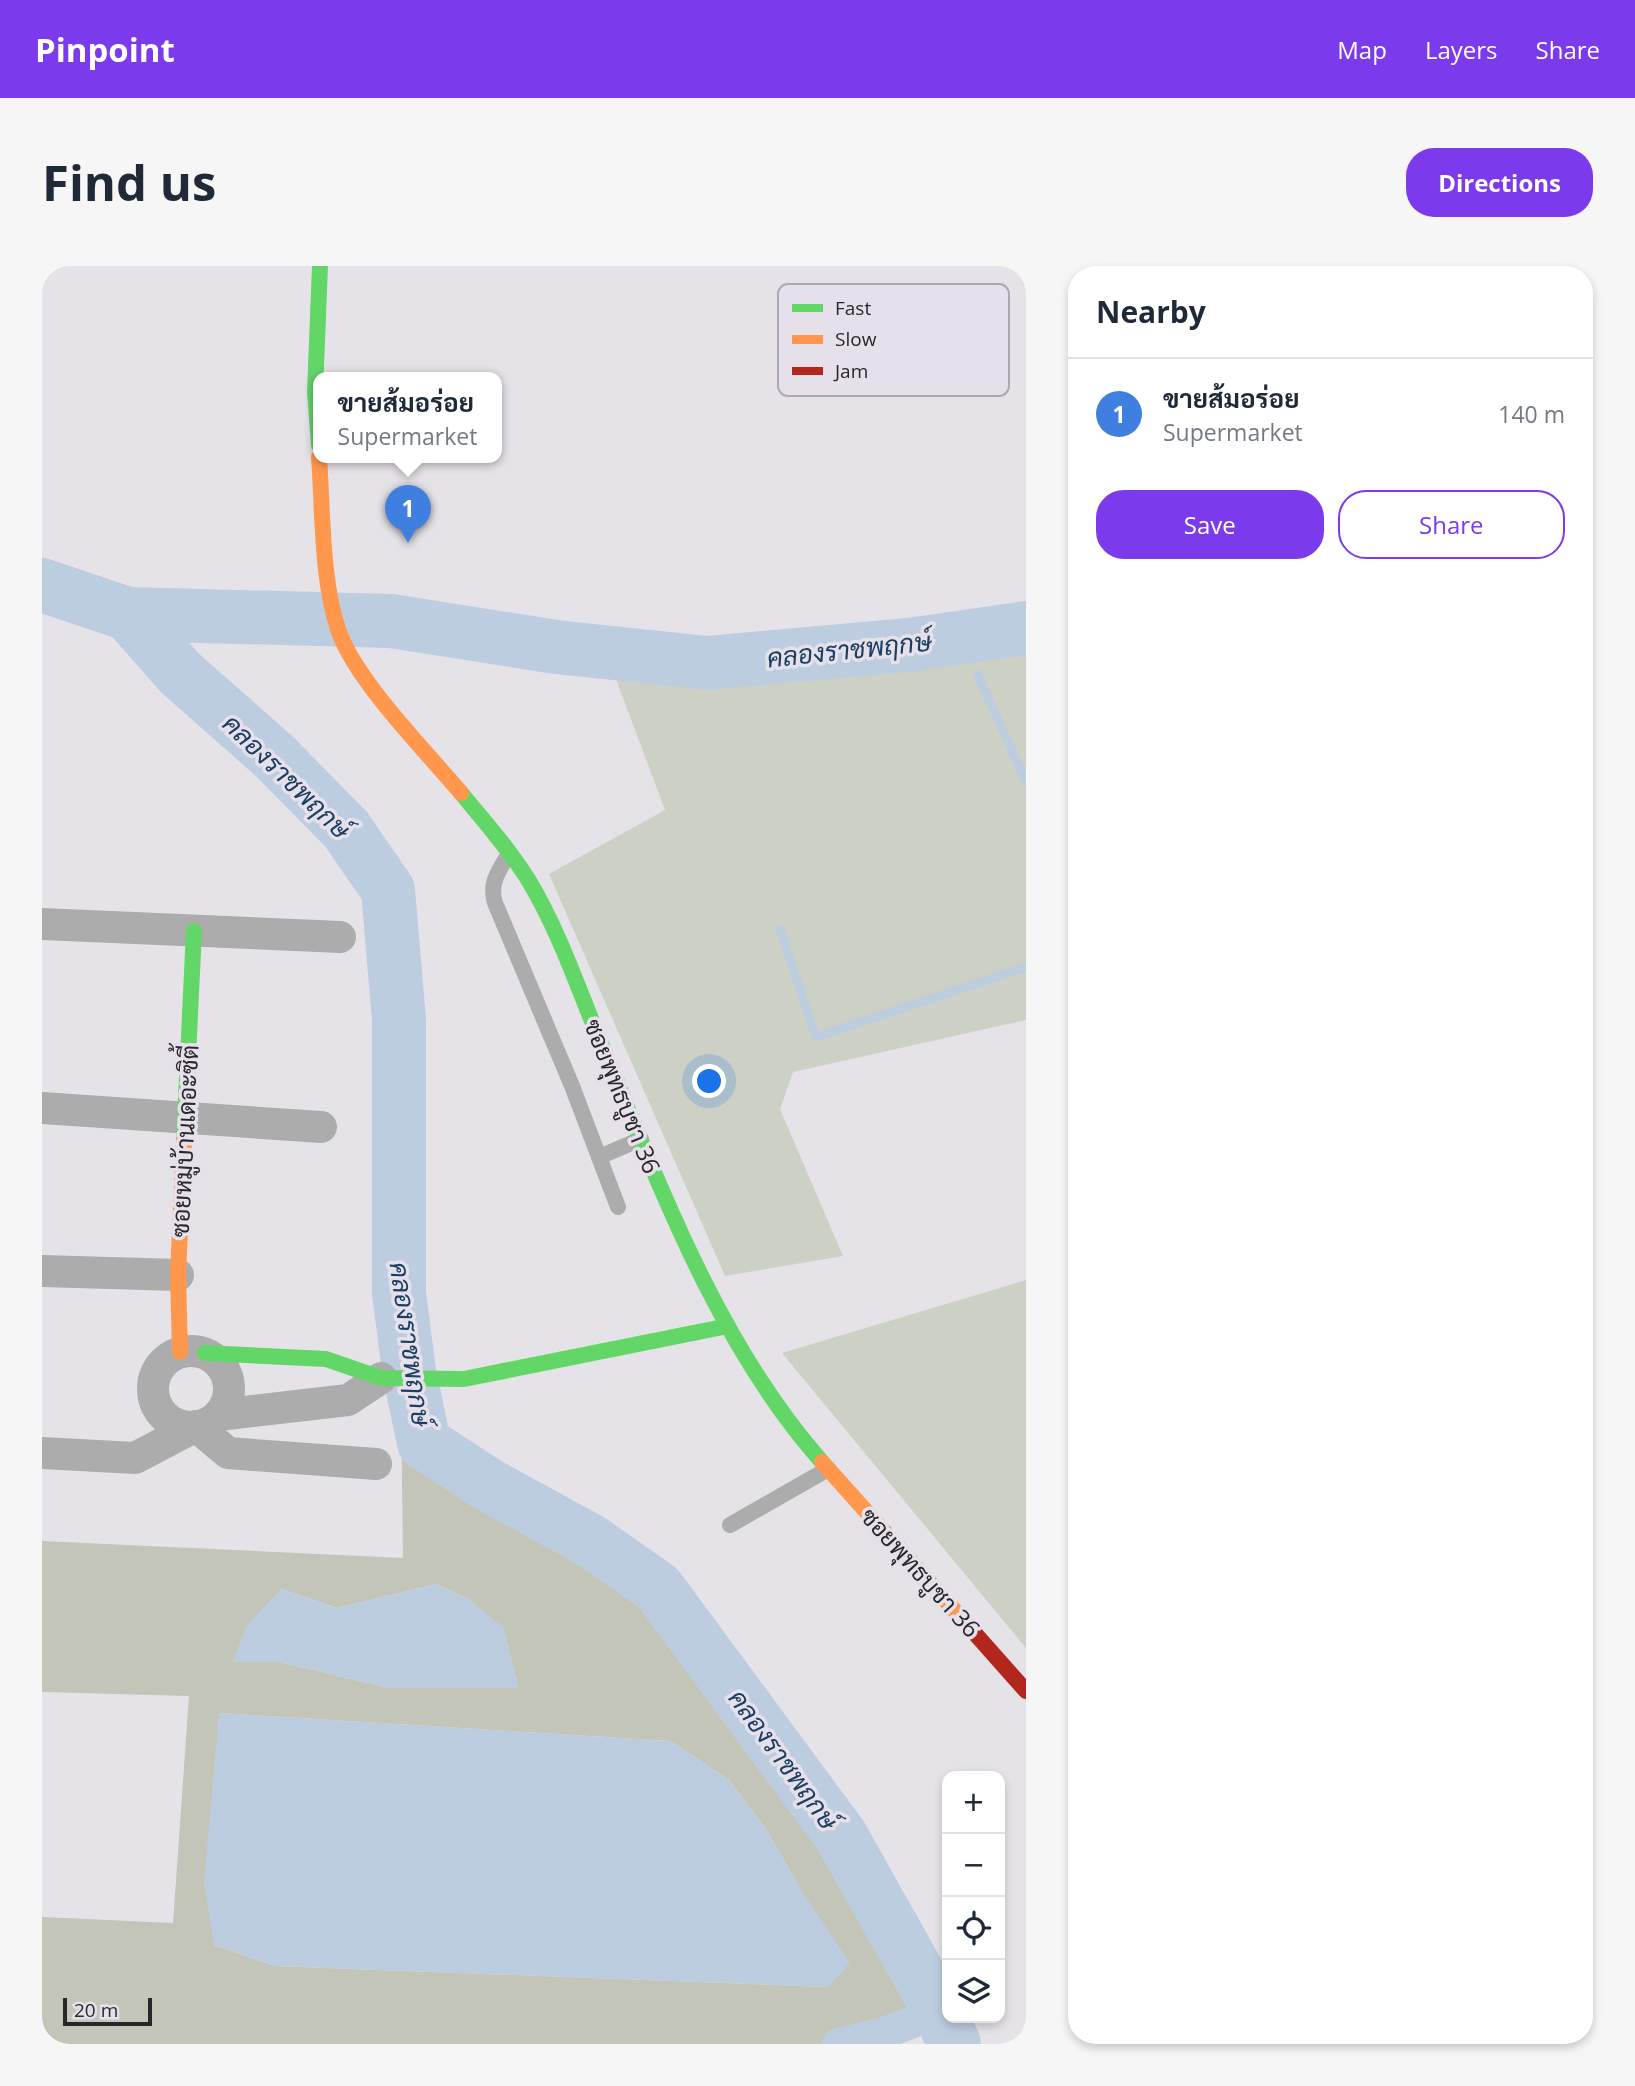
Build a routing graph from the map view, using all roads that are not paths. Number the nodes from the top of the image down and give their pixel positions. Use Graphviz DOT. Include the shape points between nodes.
graph roads {
  1 [pos="320,266"];
  2 [pos="317,372"];
  3 [pos="320,463"];
  4 [pos="509,853"];
  5 [pos="42,924"];
  6 [pos="194,931"];
  7 [pos="340,937"];
  8 [pos="42,1108"];
  9 [pos="186,1115"];
  10 [pos="321,1127"];
  11 [pos="640,1139"];
  12 [pos="599,1157"];
  13 [pos="618,1207"];
  14 [pos="42,1271"];
  15 [pos="178,1275"];
  16 [pos="728,1326"];
  17 [pos="192,1353"];
  18 [pos="389,1378"];
  19 [pos="207,1421"];
  20 [pos="42,1453"];
  21 [pos="376,1464"];
  22 [pos="828,1469"];
  23 [pos="730,1525"];
  24 [pos="1026,1691"];
  1 -- 2 [label="street"];
  3 -- 4 [label="street, ซอยพุทธบูชา 36" via="328,582 339,631 356,666"];
  4 -- 11 [label="street, ซอยพุทธบูชา 36" via="559,940"];
  4 -- 12 [label="lane" via="491,892"];
  5 -- 6 [label="street"];
  6 -- 7 [label="street"];
  6 -- 9 [label="street, ซอยหมู่บ้านเดอะซิตี้"];
  8 -- 9 [label="street"];
  9 -- 10 [label="street"];
  9 -- 15 [label="street, ซอยหมู่บ้านเดอะซิตี้"];
  11 -- 12 [label="lane"];
  11 -- 16 [label="street, ซอยพุทธบูชา 36"];
  12 -- 13 [label="lane"];
  14 -- 15 [label="street"];
  15 -- 17 [label="street, ซอยหมู่บ้านเดอะซิตี้"];
  16 -- 18 [label="street" via="464,1379"];
  16 -- 22 [label="street, ซอยพุทธบูชา 36" via="799,1435"];
  17 -- 18 [label="street" via="326,1359"];
  17 -- 19 [label="street" via="215,1359 228,1380 229,1393"];
  17 -- 19 [label="street" via="159,1366 154,1378 155,1403 172,1422"];
  18 -- 19 [label="street" via="348,1400"];
  19 -- 20 [label="street" via="135,1458"];
  19 -- 21 [label="street" via="228,1453"];
  22 -- 23 [label="lane"];
  22 -- 24 [label="street, ซอยพุทธบูชา 36"];
}
